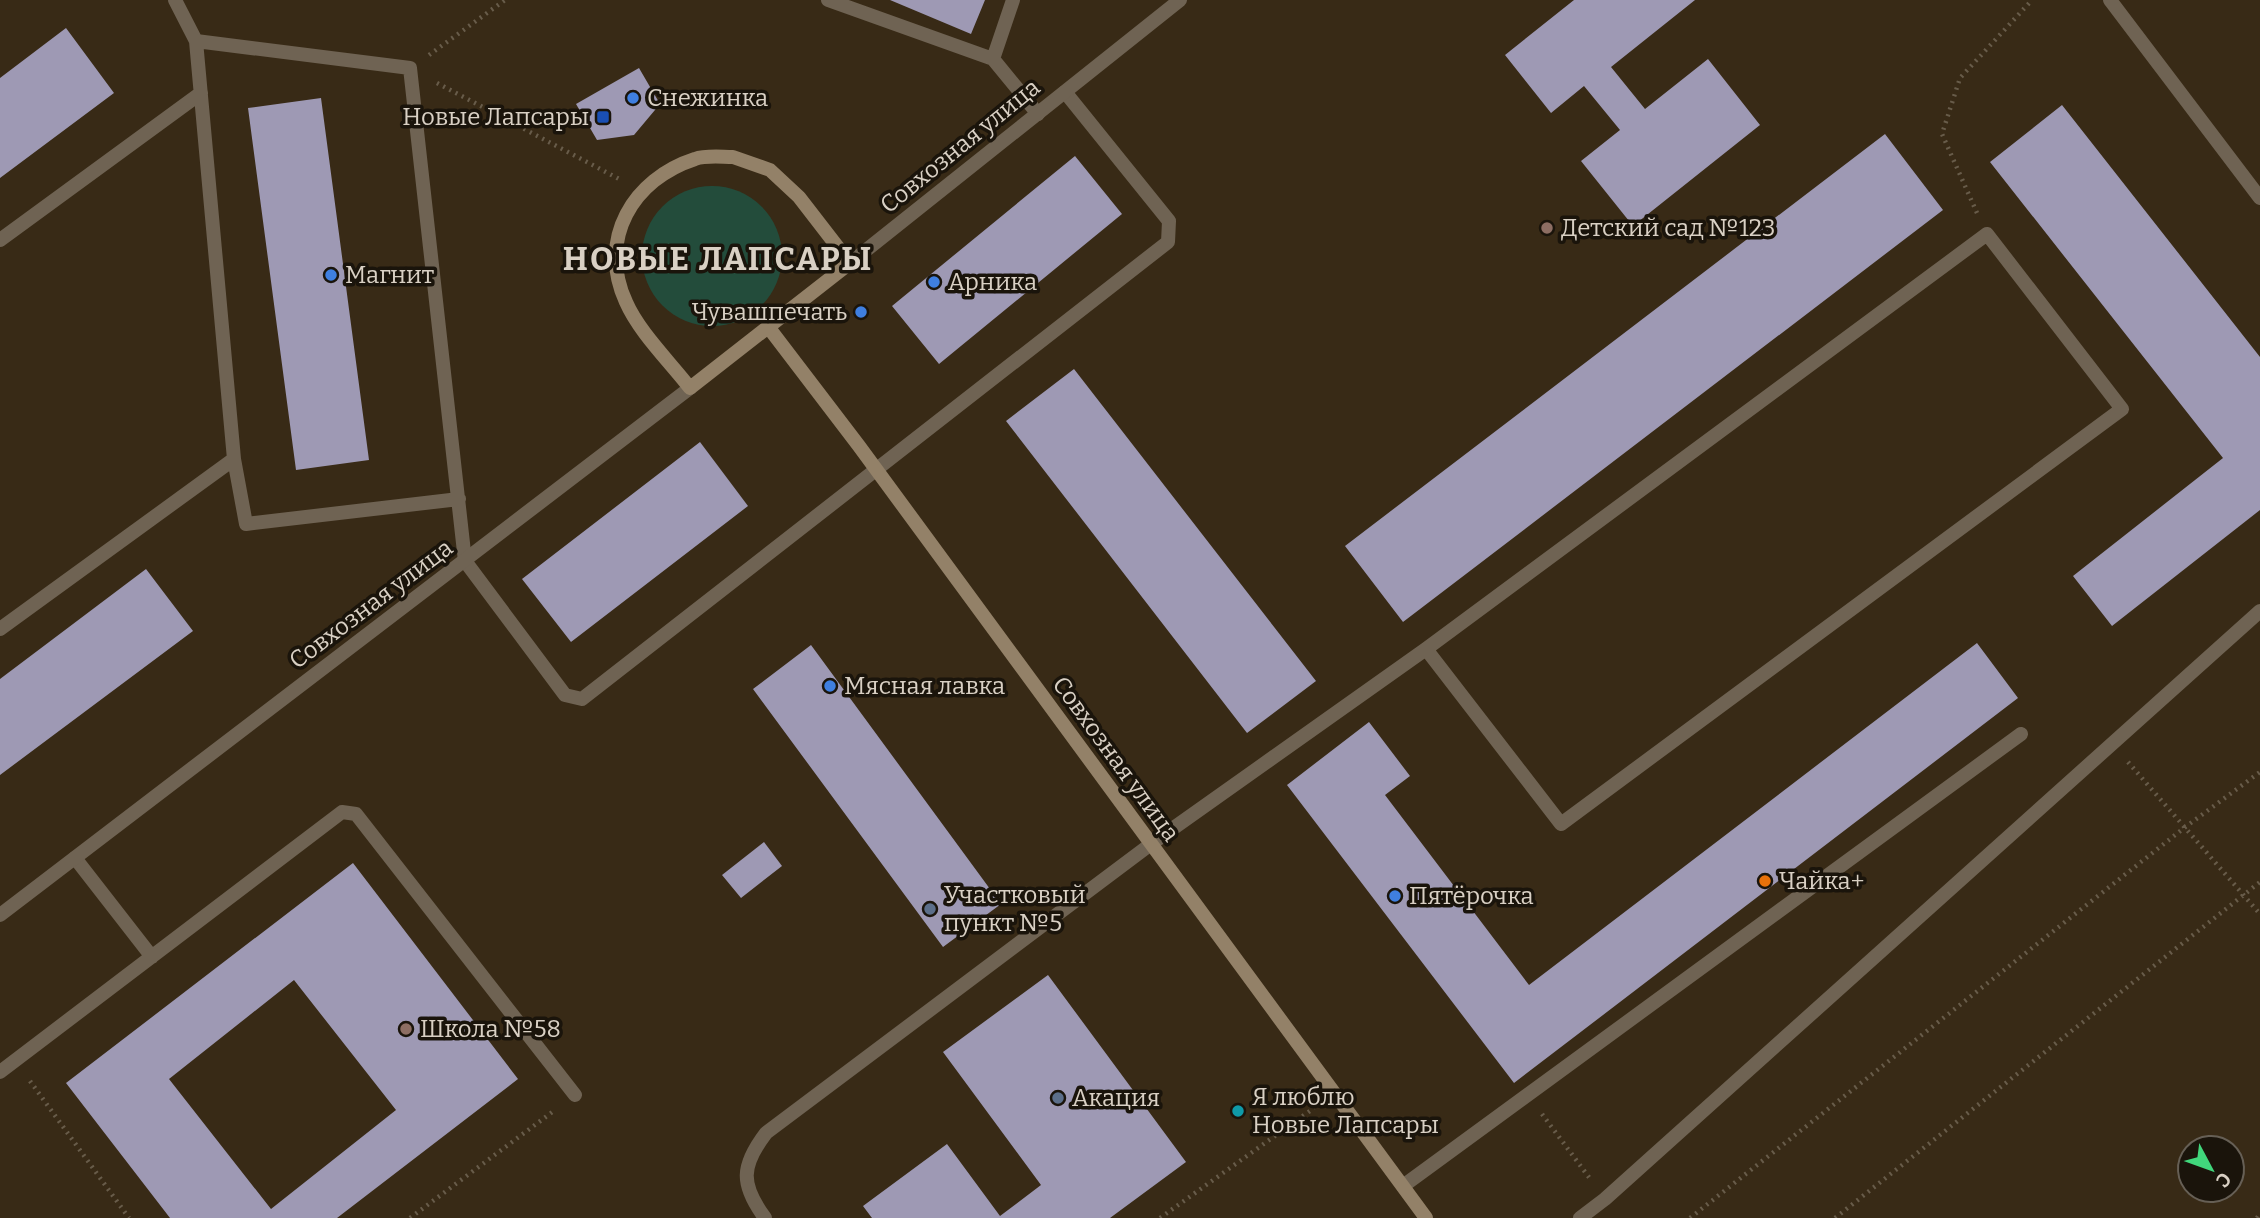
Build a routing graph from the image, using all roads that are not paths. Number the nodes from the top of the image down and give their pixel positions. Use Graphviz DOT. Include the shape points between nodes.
graph roads {
  1 [pos="175,0"];
  2 [pos="828,0"];
  3 [pos="1013,0"];
  4 [pos="1180,0"];
  5 [pos="2110,0"];
  6 [pos="196,41"];
  7 [pos="993,59"];
  8 [pos="1065,92"];
  9 [pos="201,93"];
  10 [pos="1038,114"];
  11 [pos="2260,198"];
  12 [pos="0,240"];
  13 [pos="850,263"];
  14 [pos="769,328"];
  15 [pos="690,388"];
  16 [pos="234,459"];
  17 [pos="876,470"];
  18 [pos="458,499"];
  19 [pos="465,561"];
  20 [pos="2260,611"];
  21 [pos="0,629"];
  22 [pos="1426,649"];
  23 [pos="2021,734"];
  24 [pos="1151,844"];
  25 [pos="75,858"];
  26 [pos="0,915"];
  27 [pos="152,957"];
  28 [pos="0,1072"];
  29 [pos="575,1095"];
  30 [pos="1403,1186"];
  31 [pos="765,1218"];
  32 [pos="1426,1218"];
  33 [pos="1580,1218"];
  1 -- 6 [label="street"];
  2 -- 7 [label="street"];
  3 -- 7 [label="street"];
  4 -- 8 [label="street, Совхозная улица"];
  5 -- 11 [label="street"];
  6 -- 9 [label="street"];
  6 -- 18 [label="street" via="410,68"];
  7 -- 10 [label="street"];
  8 -- 10 [label="street, Совхозная улица"];
  8 -- 17 [label="street" via="1169,221 1168,242"];
  9 -- 12 [label="street"];
  9 -- 16 [label="street"];
  10 -- 13 [label="street, Совхозная улица"];
  13 -- 14 [label="street, Совхозная улица"];
  13 -- 15 [label="street" via="799,197 770,170 733,157 697,158 658,175 632,201 617,236 616,273 626,303"];
  14 -- 15 [label="street, Совхозная улица"];
  14 -- 17 [label="street, Совхозная улица"];
  15 -- 19 [label="street, Совхозная улица"];
  16 -- 18 [label="street" via="246,524"];
  16 -- 21 [label="street"];
  17 -- 19 [label="street" via="582,699 565,695"];
  17 -- 24 [label="street, Совхозная улица"];
  18 -- 19 [label="street"];
  19 -- 25 [label="street, Совхозная улица"];
  20 -- 33 [label="street"];
  22 -- 22 [label="street" via="1987,234 2122,410 1561,824"];
  22 -- 24 [label="street"];
  23 -- 30 [label="street"];
  24 -- 30 [label="street, Совхозная улица"];
  24 -- 31 [label="street" via="766,1133 751,1154 746,1180"];
  25 -- 26 [label="street, Совхозная улица"];
  25 -- 27 [label="street"];
  27 -- 28 [label="street"];
  27 -- 29 [label="street" via="342,812 356,814"];
  30 -- 32 [label="street, Совхозная улица"];
}
